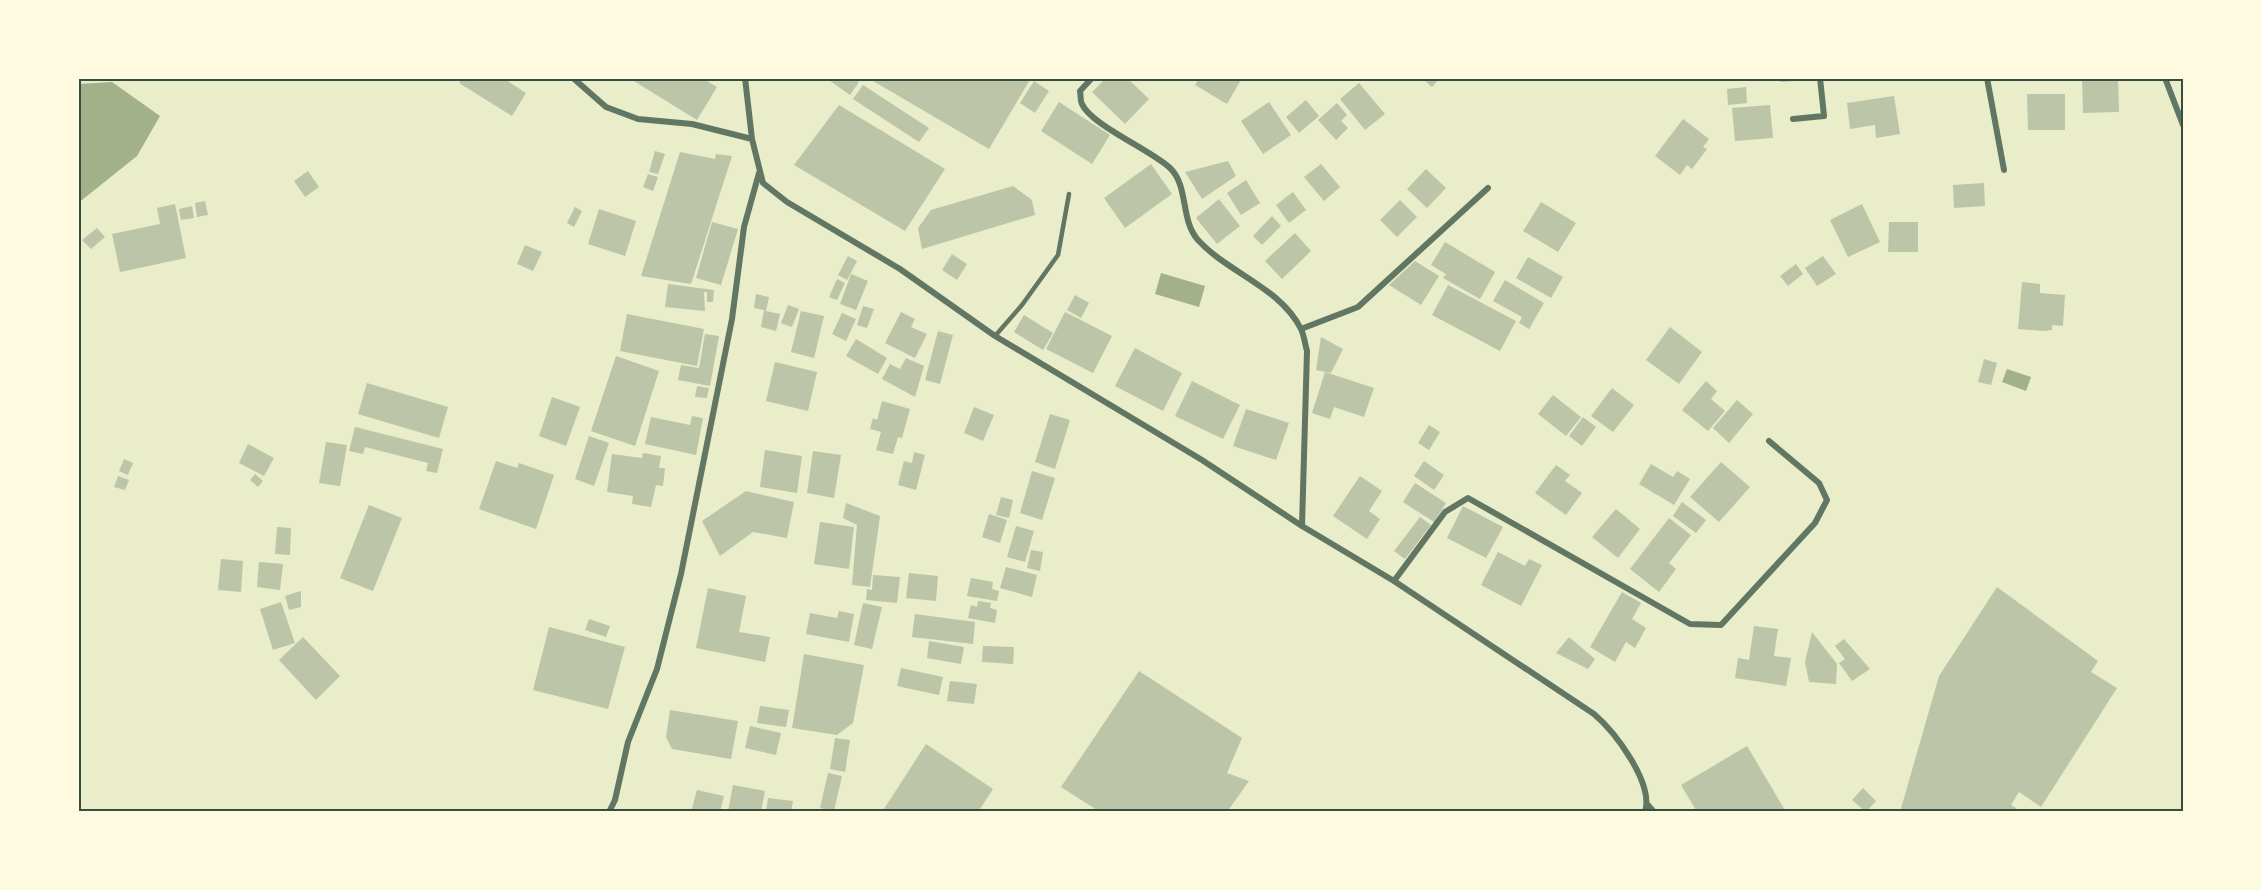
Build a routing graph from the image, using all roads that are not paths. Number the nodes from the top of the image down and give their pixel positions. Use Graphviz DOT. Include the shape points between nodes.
graph roads {
  1 [pos="573,78"];
  2 [pos="745,78"];
  3 [pos="1092,78"];
  4 [pos="1820,78"];
  5 [pos="1987,78"];
  6 [pos="2165,78"];
  7 [pos="1793,119"];
  8 [pos="2183,125"];
  9 [pos="752,139"];
  10 [pos="2004,170"];
  11 [pos="760,172"];
  12 [pos="1488,188"];
  13 [pos="1069,194"];
  14 [pos="1301,329"];
  15 [pos="995,336"];
  16 [pos="1769,441"];
  17 [pos="1302,526"];
  18 [pos="1394,581"];
  19 [pos="1647,804"];
  20 [pos="609,812"];
  21 [pos="1645,812"];
  22 [pos="1654,812"];
  1 -- 9 [label="street" via="606,107 638,119 692,124"];
  2 -- 9 [label="street"];
  3 -- 14 [label="street" via="1080,91 1082,106 1109,130 1172,170 1181,190 1186,219 1197,238 1228,266 1263,287"];
  4 -- 7 [label="street" via="1824,116"];
  5 -- 10 [label="street"];
  6 -- 8 [label="street"];
  9 -- 11 [label="street"];
  11 -- 15 [label="street" via="763,183 786,202 900,269"];
  11 -- 20 [label="street" via="744,227 732,319 681,574 657,669 628,742"];
  12 -- 14 [label="street" via="1358,307"];
  13 -- 15 [label="lane" via="1058,255"];
  14 -- 17 [label="street" via="1306,351"];
  15 -- 17 [label="street" via="1202,460"];
  16 -- 18 [label="street" via="1819,483 1827,500 1815,523 1720,625 1690,624 1468,498 1444,512"];
  17 -- 18 [label="street"];
  18 -- 19 [label="street" via="1567,694 1611,728 1631,756"];
  19 -- 21 [label="street"];
  19 -- 22 [label="street"];
}
